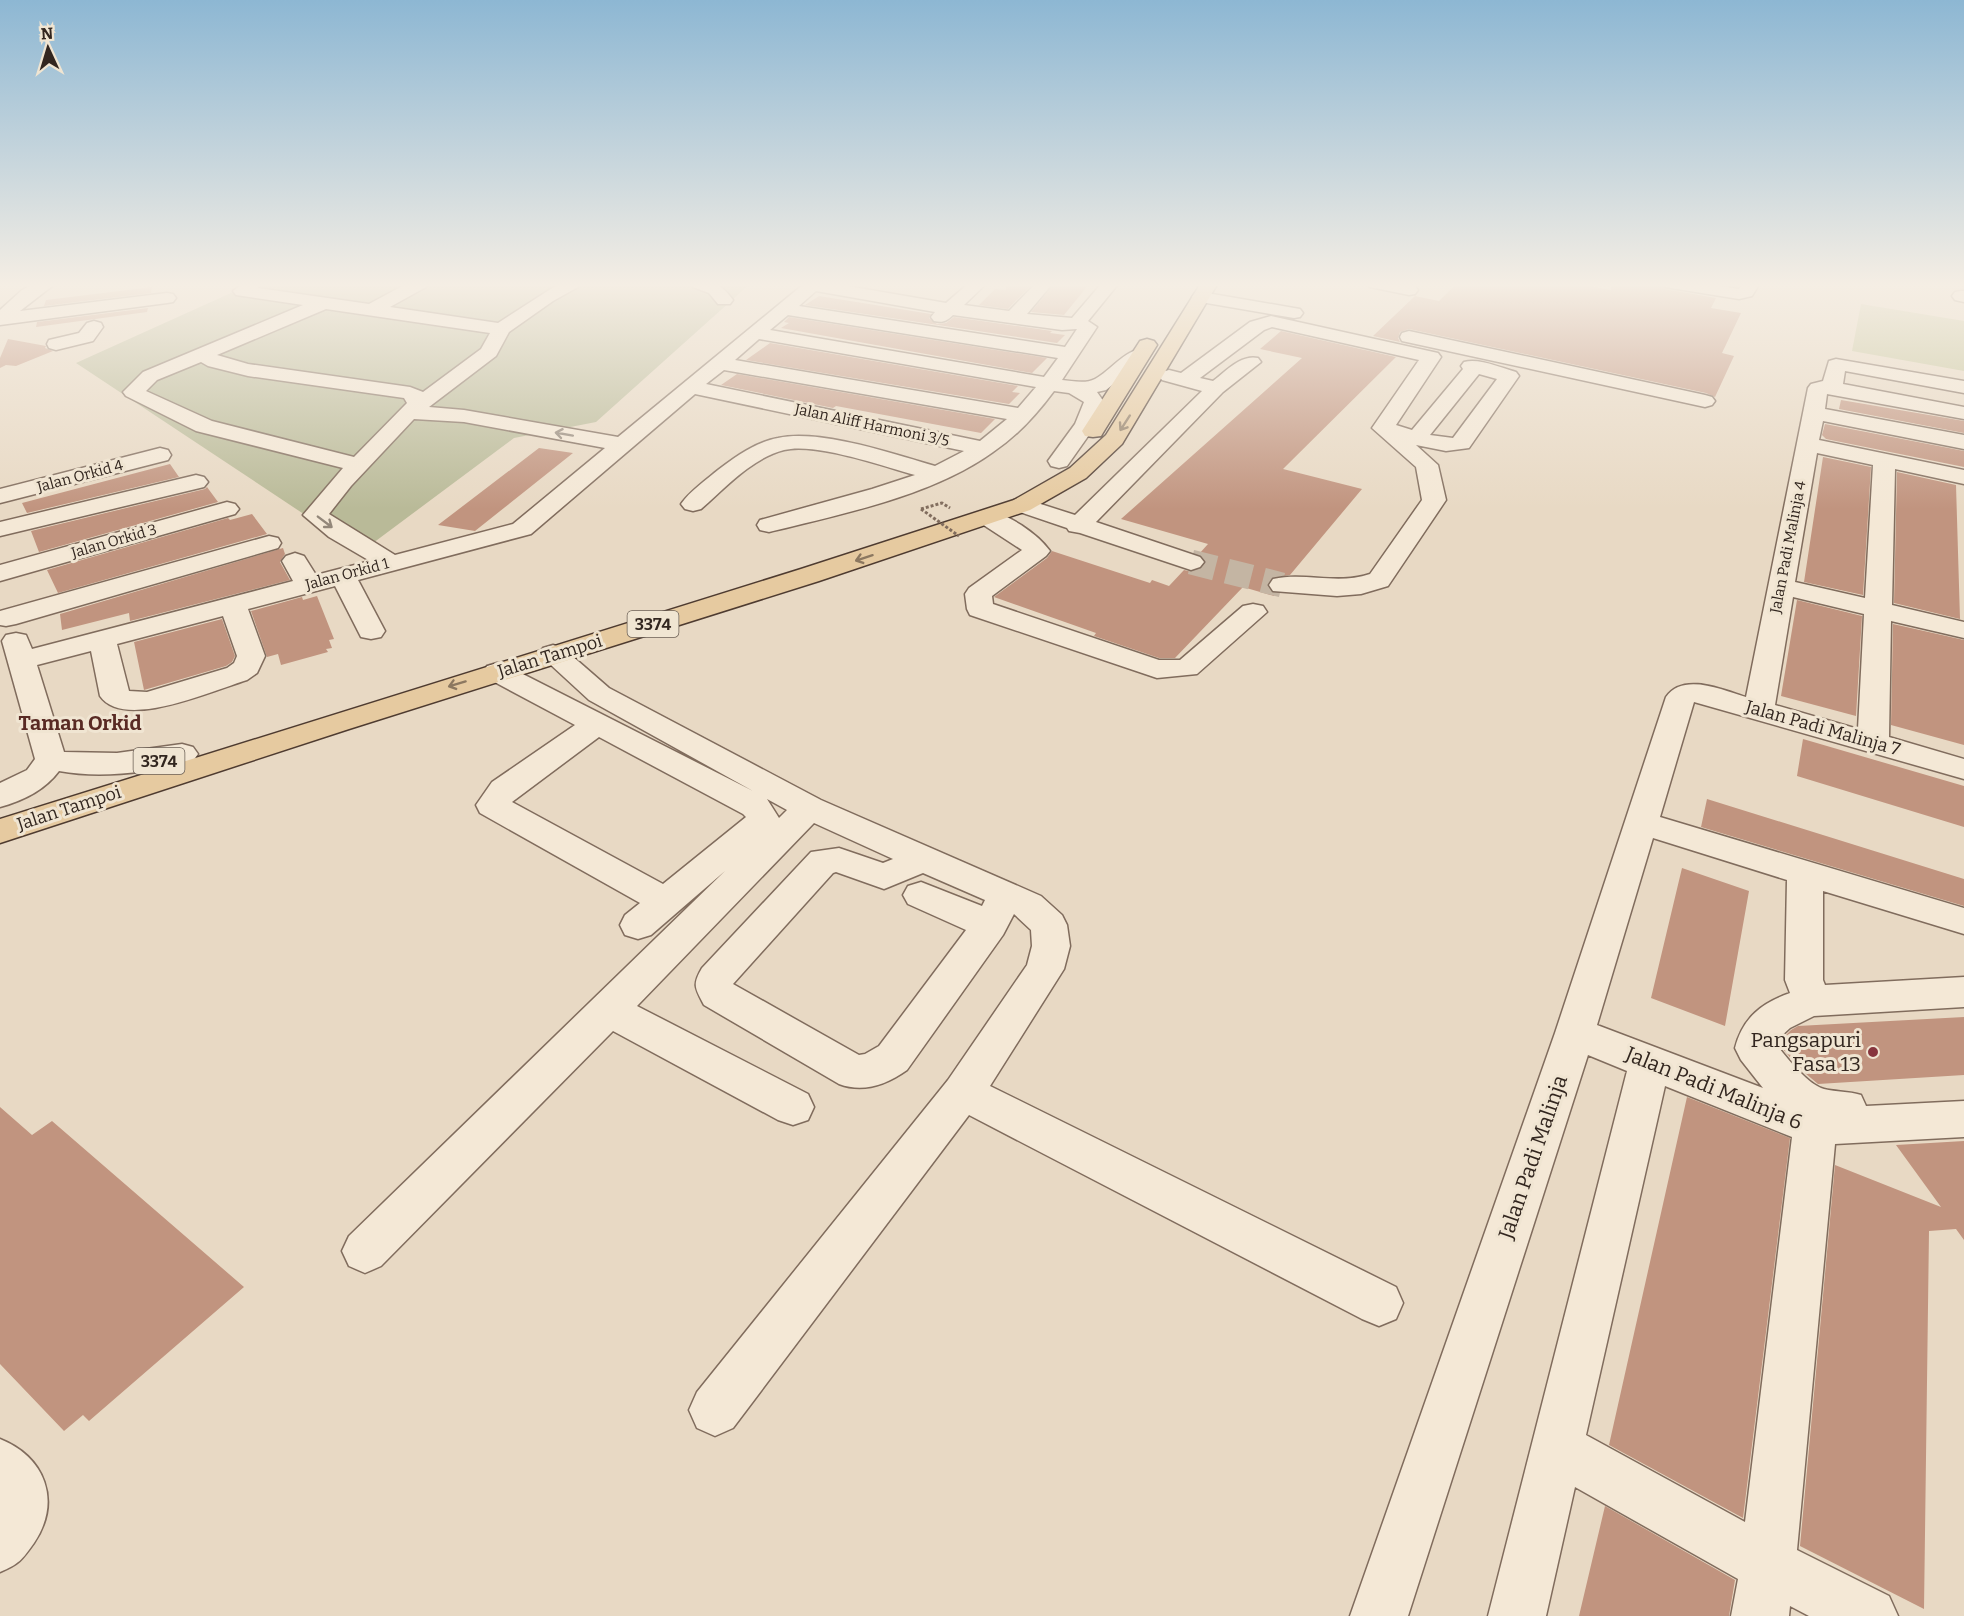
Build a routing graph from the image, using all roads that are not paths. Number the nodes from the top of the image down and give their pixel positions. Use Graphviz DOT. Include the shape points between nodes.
graph roads {
  1 [pos="192,358"];
  2 [pos="209,358"];
  3 [pos="480,358"];
  4 [pos="725,358"];
  5 [pos="899,358"];
  6 [pos="901,358"];
  7 [pos="1068,358"];
  8 [pos="1150,358"];
  9 [pos="1153,358"];
  10 [pos="1214,358"];
  11 [pos="1430,358"];
  12 [pos="1437,358"];
  13 [pos="1508,358"];
  14 [pos="1251,362"];
  15 [pos="719,363"];
  16 [pos="1149,363"];
  17 [pos="1475,367"];
  18 [pos="1509,376"];
  19 [pos="1185,380"];
  20 [pos="1052,384"];
  21 [pos="690,387"];
  22 [pos="1826,387"];
  23 [pos="1964,387"];
  24 [pos="872,388"];
  25 [pos="1074,388"];
  26 [pos="1216,388"];
  27 [pos="1584,390"];
  28 [pos="1705,400"];
  29 [pos="413,409"];
  30 [pos="1812,413"];
  31 [pos="1964,413"];
  32 [pos="1023,415"];
  33 [pos="840,418"];
  34 [pos="1383,428"];
  35 [pos="630,436"];
  36 [pos="1417,437"];
  37 [pos="1964,442"];
  38 [pos="1807,444"];
  39 [pos="984,448"];
  40 [pos="160,455"];
  41 [pos="1059,461"];
  42 [pos="1884,461"];
  43 [pos="358,465"];
  44 [pos="936,474"];
  45 [pos="1964,477"];
  46 [pos="196,482"];
  47 [pos="0,496"];
  48 [pos="693,504"];
  49 [pos="1022,505"];
  50 [pos="227,509"];
  51 [pos="988,517"];
  52 [pos="769,525"];
  53 [pos="1078,526"];
  54 [pos="0,529"];
  55 [pos="269,543"];
  56 [pos="295,561"];
  57 [pos="391,562"];
  58 [pos="1191,562"];
  59 [pos="0,573"];
  60 [pos="343,575"];
  61 [pos="308,584"];
  62 [pos="1282,585"];
  63 [pos="1780,586"];
  64 [pos="233,604"];
  65 [pos="1878,609"];
  66 [pos="3,610"];
  67 [pos="1253,612"];
  68 [pos="1964,630"];
  69 [pos="371,631"];
  70 [pos="102,639"];
  71 [pos="554,654"];
  72 [pos="23,660"];
  73 [pos="497,672"];
  74 [pos="1681,697"];
  75 [pos="1759,709"];
  76 [pos="597,724"];
  77 [pos="1873,744"];
  78 [pos="182,754"];
  79 [pos="51,760"];
  80 [pos="1964,769"];
  81 [pos="0,796"];
  82 [pos="809,808"];
  83 [pos="0,810"];
  84 [pos="1641,823"];
  85 [pos="0,831"];
  86 [pos="920,857"];
  87 [pos="1805,872"];
  88 [pos="921,895"];
  89 [pos="666,902"];
  90 [pos="998,910"];
  91 [pos="1964,921"];
  92 [pos="638,925"];
  93 [pos="1964,992"];
  94 [pos="1813,1001"];
  95 [pos="610,1009"];
  96 [pos="1575,1033"];
  97 [pos="1650,1062"];
  98 [pos="963,1092"];
  99 [pos="1964,1102"];
  100 [pos="793,1107"];
  101 [pos="1964,1119"];
  102 [pos="1815,1127"];
  103 [pos="364,1251"];
  104 [pos="1379,1303"];
  105 [pos="715,1410"];
  106 [pos="1557,1448"];
  107 [pos="0,1465"];
  108 [pos="0,1544"];
  109 [pos="1768,1565"];
  110 [pos="1379,1616"];
  111 [pos="1517,1616"];
  112 [pos="1760,1616"];
  113 [pos="1869,1616"];
  1 -- 43 [label="street" via="150,376 133,392 204,426"];
  2 -- 29 [label="street" via="248,370 410,393 416,396"];
  3 -- 29 [label="street"];
  4 -- 15 [label="street, Jalan Orkid 1"];
  5 -- 24 [label="street"];
  6 -- 20 [label="street"];
  7 -- 20 [label="street"];
  8 -- 16 [label="main road, Jalan Tampoi / 3374"];
  9 -- 16 [label="main road, Jalan Tampoi / 3374"];
  10 -- 19 [label="street"];
  11 -- 34 [label="street"];
  12 -- 17 [label="street"];
  13 -- 28 [label="street"];
  14 -- 26 [label="street"];
  15 -- 21 [label="street, Jalan Orkid 1"];
  15 -- 24 [label="street"];
  16 -- 19 [label="street"];
  16 -- 25 [label="street" via="1099,386"];
  16 -- 41 [label="main road, Jalan Tampoi / 3374" via="1089,437"];
  16 -- 49 [label="main road, Jalan Tampoi / 3374, one-way" via="1114,439 1078,473"];
  17 -- 18 [label="street"];
  17 -- 36 [label="street"];
  18 -- 27 [label="street"];
  18 -- 36 [label="street" via="1461,443 1451,446"];
  19 -- 26 [label="street"];
  20 -- 25 [label="street"];
  20 -- 32 [label="street"];
  21 -- 33 [label="street, Jalan Aliff Harmoni 3/5"];
  21 -- 35 [label="street, Jalan Orkid 1"];
  22 -- 23 [label="street, Jalan Padi Malinja 4" via="1836,365"];
  22 -- 30 [label="street, Jalan Padi Malinja 4" via="1818,388"];
  22 -- 31 [label="street"];
  24 -- 32 [label="street"];
  24 -- 33 [label="street"];
  25 -- 41 [label="street" via="1094,402 1085,425"];
  26 -- 53 [label="street"];
  35 -- 29 [label="street, one-way"];
  29 -- 43 [label="street"];
  30 -- 37 [label="street"];
  30 -- 38 [label="street, Jalan Padi Malinja 4"];
  32 -- 39 [label="street"];
  33 -- 39 [label="street, Jalan Aliff Harmoni 3/5"];
  34 -- 36 [label="street"];
  34 -- 62 [label="street" via="1427,465 1434,500 1379,580 1337,588"];
  35 -- 57 [label="street, Jalan Orkid 1" via="522,529"];
  38 -- 42 [label="street"];
  38 -- 63 [label="street, Jalan Padi Malinja 4"];
  39 -- 44 [label="street"];
  40 -- 47 [label="street, Jalan Orkid 4"];
  41 -- 78 [label="main road, Jalan Tampoi / 3374" via="1044,474 999,498"];
  42 -- 45 [label="street"];
  42 -- 65 [label="street"];
  43 -- 57 [label="street, one-way" via="315,515"];
  44 -- 48 [label="street" via="825,445 782,442 747,458"];
  44 -- 52 [label="street"];
  46 -- 54 [label="street"];
  49 -- 51 [label="main road, Jalan Tampoi / 3374"];
  49 -- 53 [label="street"];
  50 -- 59 [label="street, Jalan Orkid 3"];
  51 -- 67 [label="street" via="1037,550 978,594 980,609 1157,669 1187,668"];
  51 -- 71 [label="main road, Jalan Tampoi / 3374, one-way"];
  53 -- 58 [label="street"];
  55 -- 66 [label="street"];
  56 -- 61 [label="street"];
  57 -- 60 [label="street, Jalan Orkid 1"];
  60 -- 61 [label="street, Jalan Orkid 1"];
  60 -- 69 [label="street"];
  61 -- 64 [label="street, Jalan Orkid 1"];
  63 -- 65 [label="street"];
  63 -- 75 [label="street, Jalan Padi Malinja 4"];
  64 -- 70 [label="street, Jalan Orkid 1"];
  64 -- 70 [label="street" via="252,656 247,667 237,674 149,701 128,702 115,696"];
  65 -- 68 [label="street"];
  65 -- 77 [label="street"];
  66 -- 72 [label="street"];
  70 -- 72 [label="street, Jalan Orkid 1"];
  71 -- 73 [label="main road, Jalan Tampoi / 3374"];
  71 -- 82 [label="street" via="599,694"];
  72 -- 79 [label="street"];
  73 -- 76 [label="street"];
  73 -- 85 [label="main road, Jalan Tampoi / 3374, one-way"];
  74 -- 75 [label="street, Jalan Padi Malinja 7" via="1700,693"];
  74 -- 84 [label="street, Jalan Padi Malinja"];
  75 -- 77 [label="street, Jalan Padi Malinja 7"];
  76 -- 89 [label="street" via="755,806 764,820"];
  76 -- 89 [label="street" via="503,790 492,805"];
  77 -- 80 [label="street, Jalan Padi Malinja 7"];
  78 -- 79 [label="street" via="104,764 74,765"];
  78 -- 83 [label="main road, Jalan Tampoi / 3374"];
  79 -- 81 [label="street" via="38,777"];
  82 -- 86 [label="street"];
  82 -- 95 [label="street"];
  84 -- 87 [label="street"];
  84 -- 96 [label="street, Jalan Padi Malinja"];
  86 -- 90 [label="street"];
  86 -- 90 [label="street" via="884,877 839,860 823,861 715,978 718,994 853,1072 864,1072 893,1058"];
  87 -- 91 [label="street"];
  87 -- 94 [label="street" via="1804,980"];
  88 -- 90 [label="street"];
  89 -- 92 [label="street"];
  90 -- 98 [label="street" via="1028,905 1049,925 1051,946 1045,969"];
  93 -- 94 [label="street"];
  94 -- 99 [label="street" via="1794,1007 1763,1026 1756,1035 1755,1048 1780,1079 1814,1106"];
  95 -- 100 [label="street" via="639,1028"];
  95 -- 103 [label="street"];
  96 -- 97 [label="street, Jalan Padi Malinja 6"];
  96 -- 110 [label="street, Jalan Padi Malinja"];
  97 -- 102 [label="street, Jalan Padi Malinja 6"];
  97 -- 106 [label="street"];
  98 -- 104 [label="street"];
  98 -- 105 [label="street"];
  101 -- 102 [label="street, Jalan Padi Malinja 6"];
  102 -- 109 [label="street"];
  106 -- 109 [label="street"];
  106 -- 111 [label="street"];
  107 -- 108 [label="street" via="21,1491 21,1514"];
  109 -- 112 [label="street"];
  109 -- 113 [label="street"];
}
